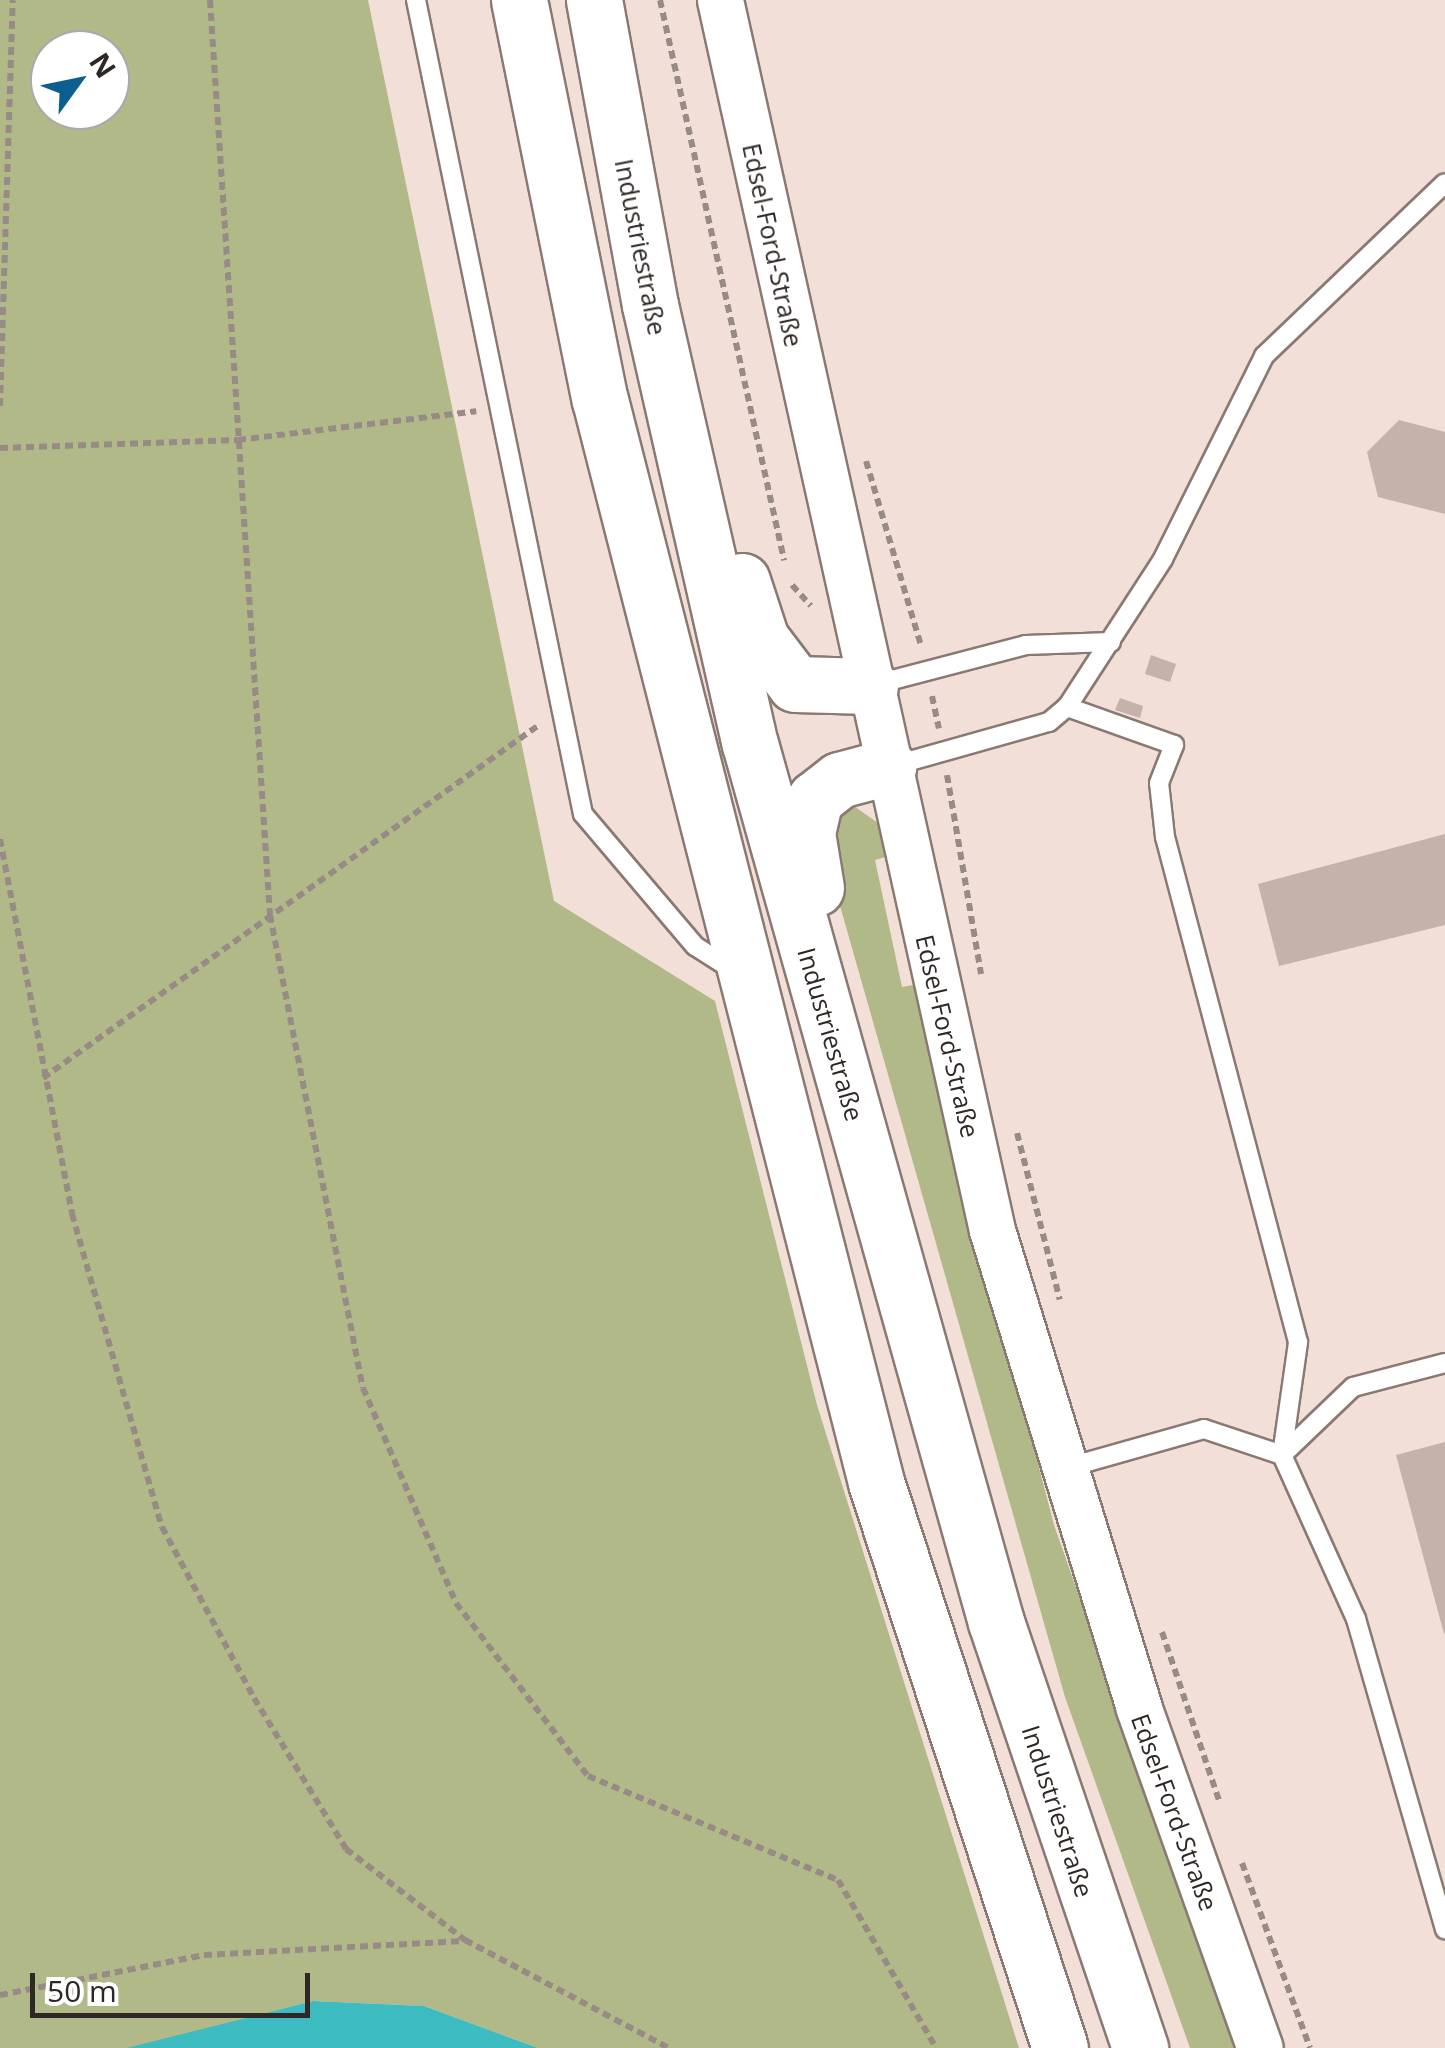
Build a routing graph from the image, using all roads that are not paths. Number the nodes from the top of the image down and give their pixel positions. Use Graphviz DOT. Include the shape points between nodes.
graph roads {
  1 [pos="416,0"];
  2 [pos="520,0"];
  3 [pos="594,0"];
  4 [pos="720,0"];
  5 [pos="1445,183"];
  6 [pos="650,305"];
  7 [pos="1111,642"];
  8 [pos="870,686"];
  9 [pos="1066,707"];
  10 [pos="888,767"];
  11 [pos="744,977"];
  12 [pos="856,1123"];
  13 [pos="1445,1362"];
  14 [pos="1282,1455"];
  15 [pos="1060,1470"];
  16 [pos="1445,1930"];
  17 [pos="1060,2048"];
  18 [pos="1140,2048"];
  19 [pos="1260,2048"];
  1 -- 11 [label="lane" via="582,814 695,946"];
  2 -- 11 [label="highway" via="600,400"];
  3 -- 6 [label="highway, Industriestraße"];
  4 -- 8 [label="street, Edsel-Ford-Straße"];
  5 -- 7 [label="lane" via="1264,356"];
  6 -- 8 [label="highway" via="761,639 796,684"];
  6 -- 12 [label="highway, Industriestraße" via="750,744"];
  7 -- 8 [label="lane" via="1026,645"];
  7 -- 9 [label="lane"];
  8 -- 10 [label="street, Edsel-Ford-Straße"];
  9 -- 10 [label="lane" via="1048,722"];
  9 -- 14 [label="lane" via="1174,744 1159,783 1165,837 1298,1342"];
  10 -- 12 [label="highway" via="839,780 814,799 807,833"];
  10 -- 15 [label="street, Edsel-Ford-Straße" via="992,1230"];
  11 -- 17 [label="highway" via="876,1482"];
  12 -- 18 [label="highway, Industriestraße" via="996,1622"];
  13 -- 14 [label="lane" via="1353,1387"];
  14 -- 15 [label="lane" via="1204,1429"];
  14 -- 16 [label="lane" via="1356,1618"];
  15 -- 19 [label="street, Edsel-Ford-Straße"];
}
